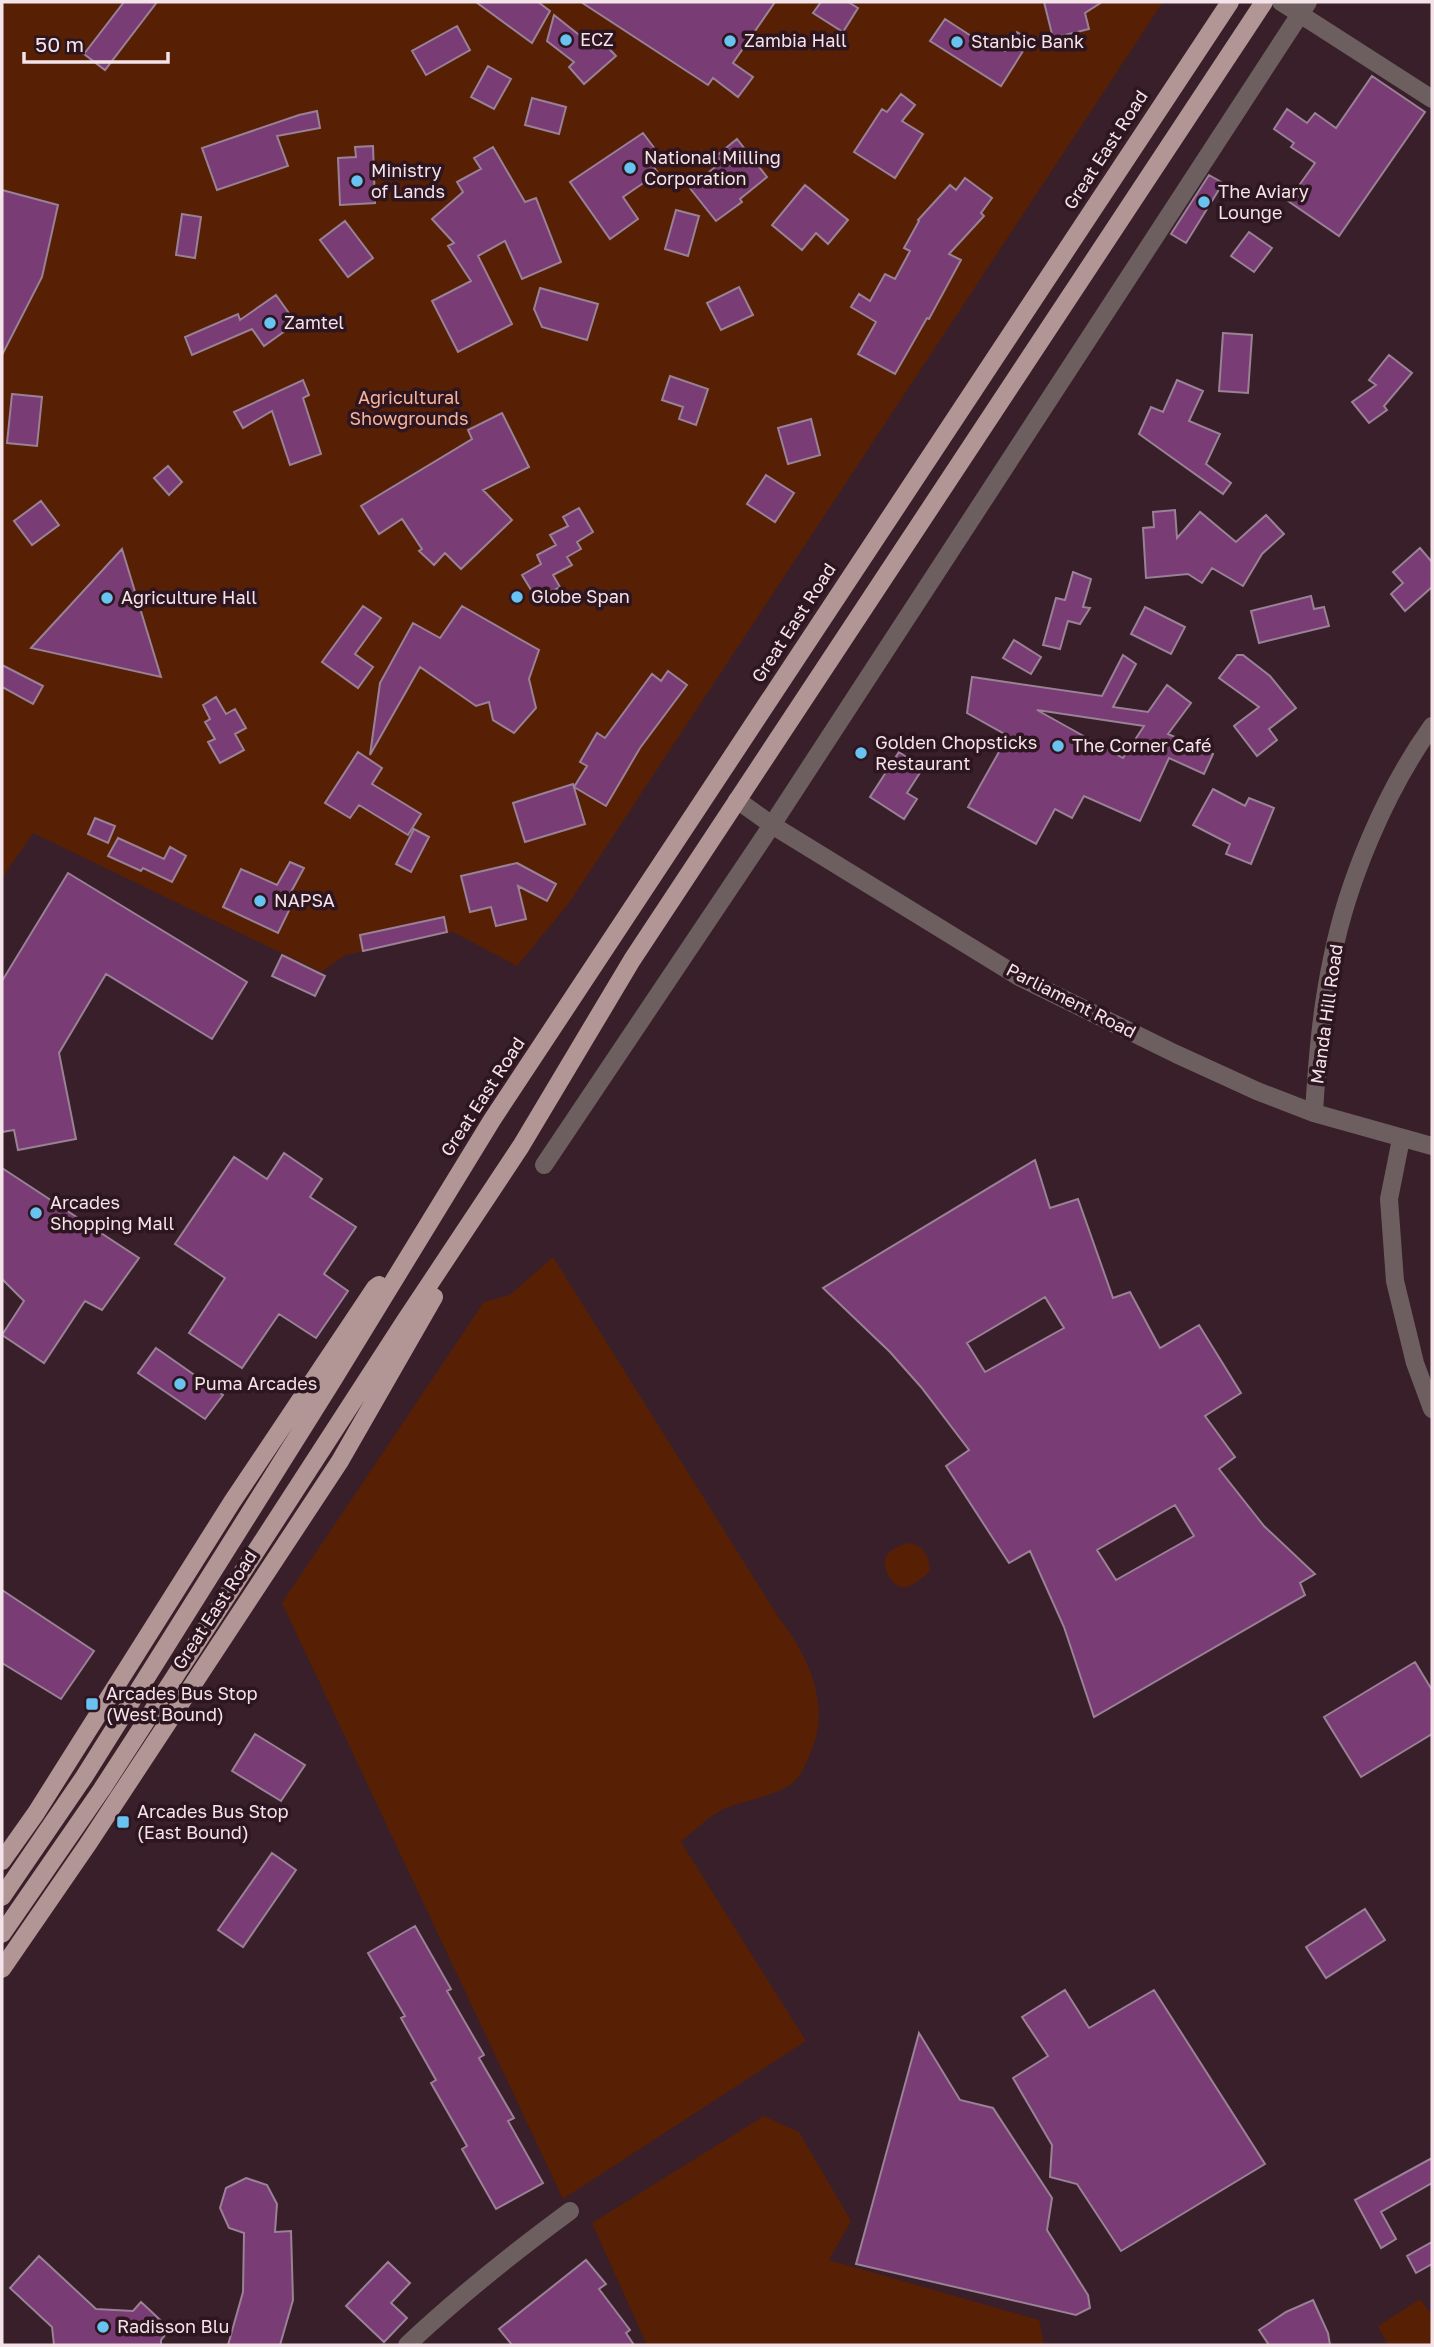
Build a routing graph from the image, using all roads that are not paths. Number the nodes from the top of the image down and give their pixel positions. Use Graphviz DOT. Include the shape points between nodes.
graph roads {
  1 [pos="1230,2"];
  2 [pos="1264,2"];
  3 [pos="1281,2"];
  4 [pos="1304,8"];
  5 [pos="1432,99"];
  6 [pos="1432,726"];
  7 [pos="737,800"];
  8 [pos="772,825"];
  9 [pos="1314,1113"];
  10 [pos="1401,1139"];
  11 [pos="1432,1146"];
  12 [pos="544,1165"];
  13 [pos="466,1228"];
  14 [pos="398,1271"];
  15 [pos="1432,1409"];
  16 [pos="2,1861"];
  17 [pos="2,1897"];
  18 [pos="2,1934"];
  19 [pos="2,1969"];
  20 [pos="570,2211"];
  21 [pos="407,2345"];
  1 -- 14 [label="main road, Great East Road" via="492,1121"];
  2 -- 7 [label="main road, Great East Road"];
  3 -- 4 [label="street"];
  4 -- 5 [label="street"];
  4 -- 8 [label="street"];
  6 -- 9 [label="street, Manda Hill Road" via="1359,863 1332,958"];
  7 -- 8 [label="street, Parliament Road"];
  7 -- 13 [label="main road, Great East Road"];
  8 -- 9 [label="street, Parliament Road" via="1021,978 1257,1091"];
  8 -- 12 [label="street"];
  9 -- 10 [label="street, Parliament Road"];
  10 -- 11 [label="street, Parliament Road"];
  10 -- 15 [label="street" via="1389,1199 1395,1281 1415,1363"];
  13 -- 18 [label="main road, Great East Road" via="102,1789"];
  13 -- 19 [label="main road, Great East Road" via="455,1260 340,1461"];
  14 -- 16 [label="main road, Great East Road" via="375,1288 281,1427"];
  14 -- 17 [label="main road, Great East Road" via="84,1777"];
  20 -- 21 [label="street"];
}
